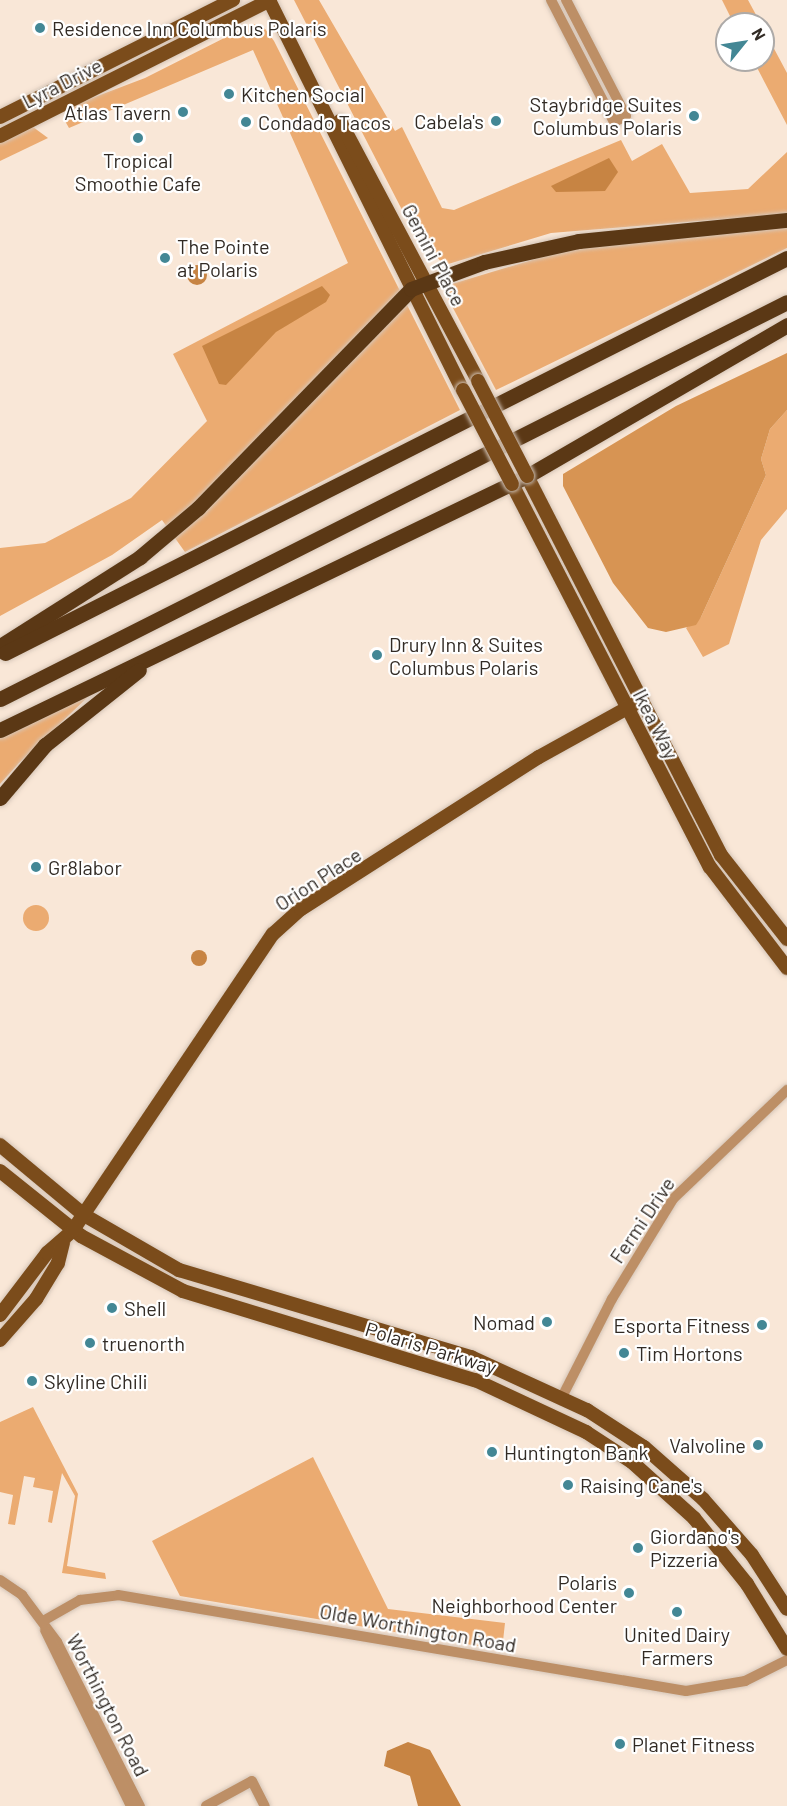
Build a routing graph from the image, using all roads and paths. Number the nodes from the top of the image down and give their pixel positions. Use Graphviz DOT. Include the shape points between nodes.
graph roads {
  1 [pos="233,0"];
  2 [pos="270,0"];
  3 [pos="551,0"];
  4 [pos="566,0"];
  5 [pos="299,56"];
  6 [pos="0,117"];
  7 [pos="0,136"];
  8 [pos="787,220"];
  9 [pos="787,258"];
  10 [pos="427,282"];
  11 [pos="411,289"];
  12 [pos="787,302"];
  13 [pos="787,325"];
  14 [pos="528,476"];
  15 [pos="512,484"];
  16 [pos="191,635"];
  17 [pos="0,646"];
  18 [pos="0,655"];
  19 [pos="0,699"];
  20 [pos="642,700"];
  21 [pos="626,708"];
  22 [pos="0,730"];
  23 [pos="0,798"];
  24 [pos="787,939"];
  25 [pos="787,968"];
  26 [pos="787,1090"];
  27 [pos="0,1144"];
  28 [pos="0,1171"];
  29 [pos="84,1215"];
  30 [pos="73,1230"];
  31 [pos="63,1243"];
  32 [pos="0,1315"];
  33 [pos="0,1340"];
  34 [pos="562,1397"];
  35 [pos="0,1580"];
  36 [pos="787,1609"];
  37 [pos="43,1621"];
  38 [pos="787,1649"];
  39 [pos="787,1660"];
  40 [pos="131,1806"];
  41 [pos="140,1806"];
  42 [pos="206,1806"];
  43 [pos="265,1806"];
  1 -- 6 [label="main road, Lyra Drive"];
  2 -- 5 [label="main road, Gemini Place"];
  2 -- 7 [label="main road, Lyra Drive"];
  3 -- 4 [label="street" via="614,122 626,116"];
  5 -- 10 [label="main road, Gemini Place" via="322,87"];
  5 -- 11 [label="main road, Gemini Place"];
  8 -- 10 [label="highway" via="579,241"];
  9 -- 18 [label="highway"];
  10 -- 11 [label="highway"];
  10 -- 14 [label="main road, Gemini Place, bridge"];
  11 -- 15 [label="main road, Gemini Place, bridge"];
  11 -- 17 [label="highway" via="198,508 140,557"];
  12 -- 19 [label="highway"];
  13 -- 14 [label="highway"];
  14 -- 15 [label="highway"];
  14 -- 20 [label="main road, Ikea Way"];
  15 -- 16 [label="highway"];
  15 -- 21 [label="main road, Ikea Way"];
  16 -- 22 [label="highway"];
  16 -- 23 [label="highway" via="102,694 45,745"];
  20 -- 21 [label="main road, Orion Place"];
  20 -- 24 [label="main road, Ikea Way" via="722,855"];
  21 -- 25 [label="main road, Ikea Way" via="710,867"];
  21 -- 29 [label="main road, Orion Place" via="539,757 301,909 273,933"];
  26 -- 34 [label="street, Fermi Drive" via="673,1199 612,1299"];
  27 -- 29 [label="main road, Polaris Parkway"];
  28 -- 30 [label="main road, Polaris Parkway"];
  29 -- 30 [label="main road, Orion Place"];
  29 -- 34 [label="main road, Polaris Parkway" via="179,1270 471,1358"];
  30 -- 31 [label="main road, Orion Place"];
  30 -- 38 [label="main road, Polaris Parkway" via="183,1291 475,1380 586,1432 632,1462 694,1518 747,1584"];
  31 -- 32 [label="main road, Orion Place" via="47,1253"];
  31 -- 33 [label="main road, Orion Place" via="58,1263 36,1299"];
  34 -- 36 [label="main road, Polaris Parkway" via="612,1425 676,1473 728,1527"];
  35 -- 37 [label="street, Worthington Road"];
  37 -- 39 [label="street, Olde Worthington Road" via="80,1600 118,1595 686,1691 745,1681"];
  37 -- 40 [label="street, Worthington Road" via="49,1646"];
  37 -- 41 [label="street, Worthington Road"];
  42 -- 43 [label="street" via="252,1781"];
}
